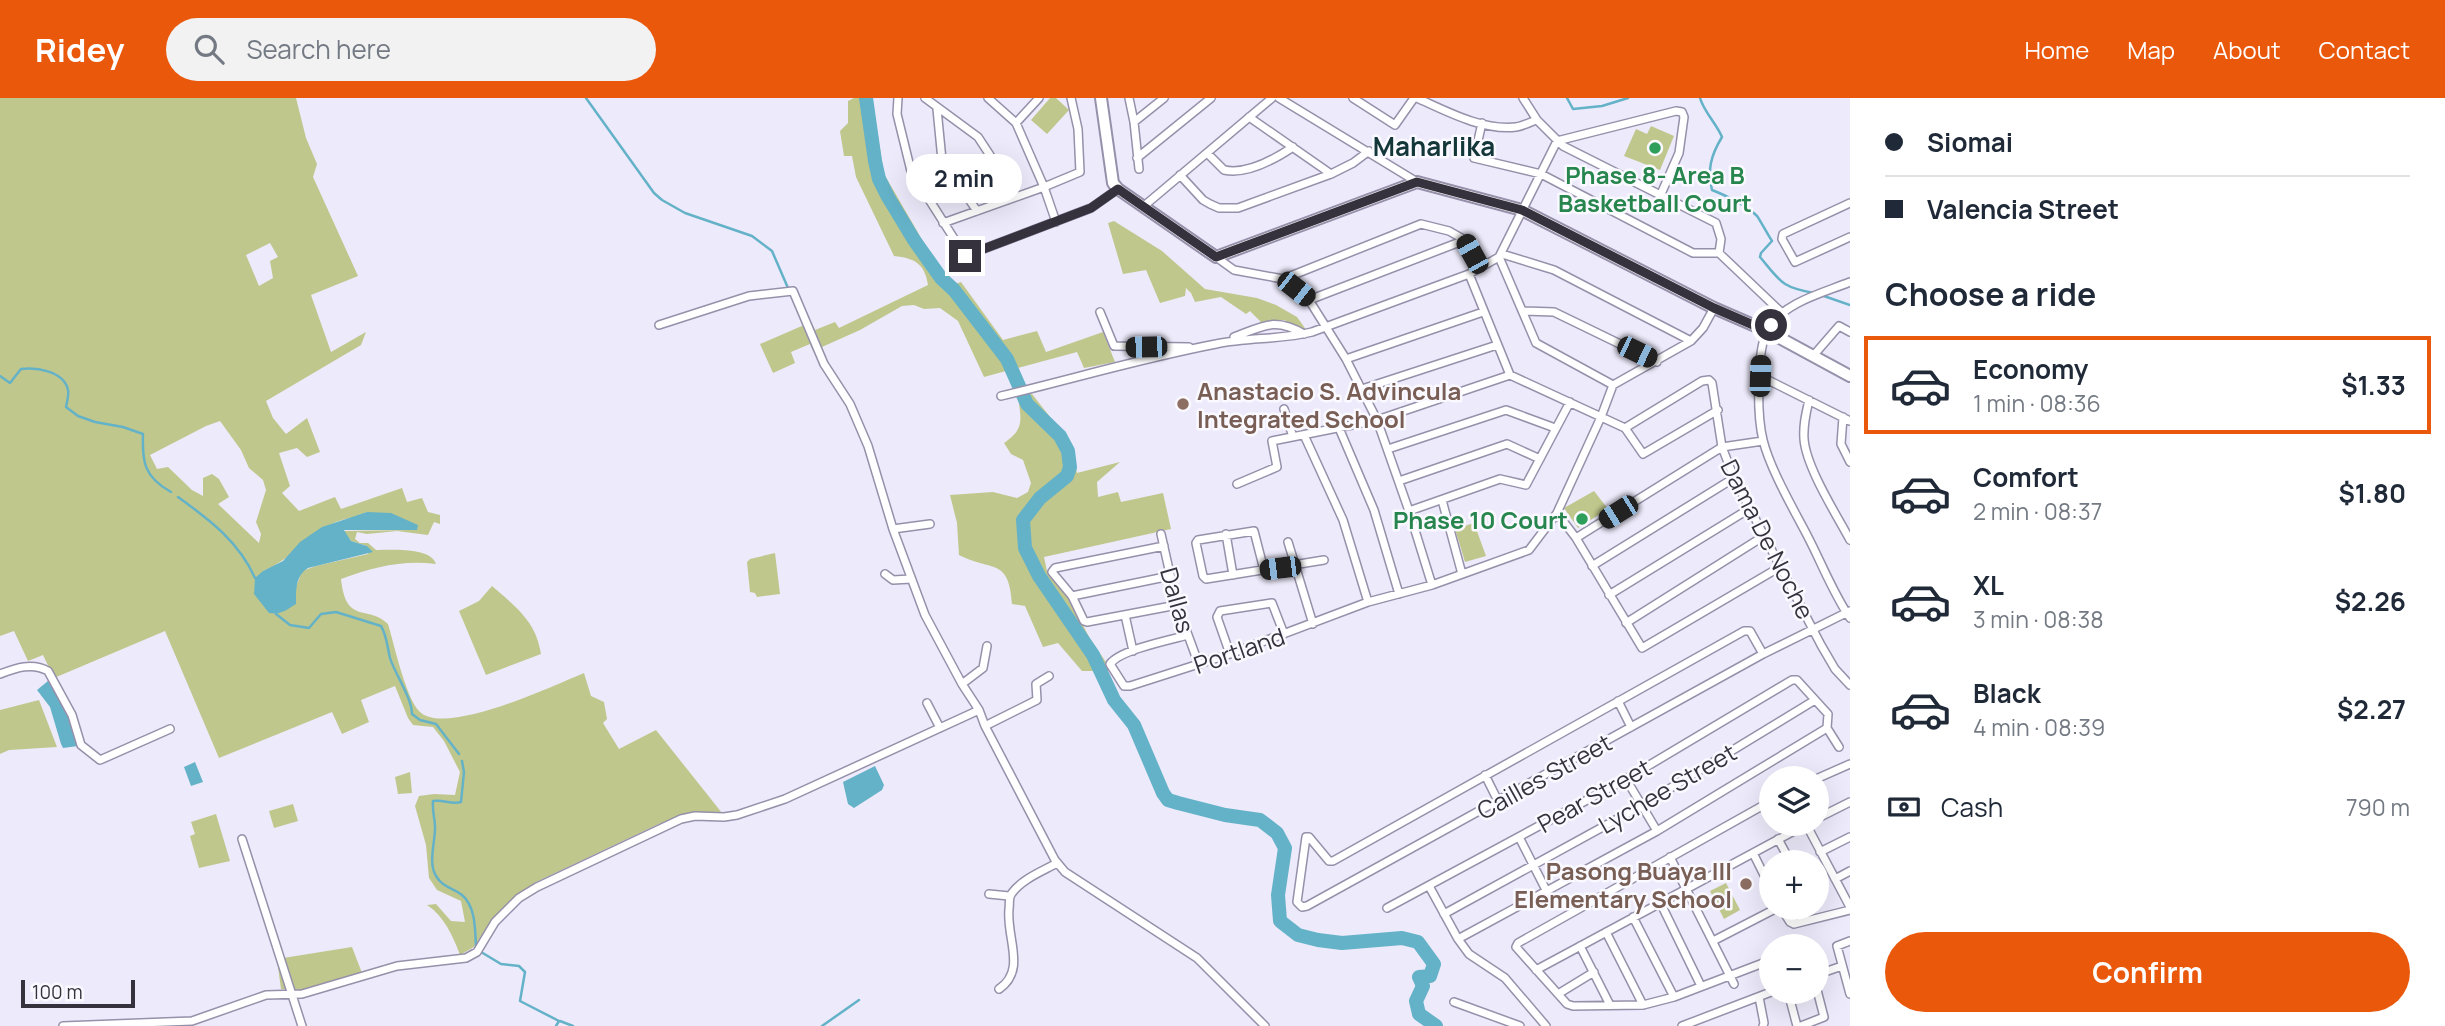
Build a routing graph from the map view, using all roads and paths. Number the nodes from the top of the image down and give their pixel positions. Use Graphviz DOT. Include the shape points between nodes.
graph roads {
  1 [pos="898,98"];
  2 [pos="925,98"];
  3 [pos="1039,98"];
  4 [pos="1071,98"];
  5 [pos="1101,98"];
  6 [pos="1129,98"];
  7 [pos="1164,98"];
  8 [pos="1211,98"];
  9 [pos="1272,98"];
  10 [pos="1279,98"];
  11 [pos="1353,98"];
  12 [pos="1415,98"];
  13 [pos="1523,98"];
  14 [pos="991,99"];
  15 [pos="937,108"];
  16 [pos="1249,117"];
  17 [pos="1537,120"];
  18 [pos="1134,122"];
  19 [pos="1016,123"];
  20 [pos="1482,123"];
  21 [pos="1557,141"];
  22 [pos="1293,147"];
  23 [pos="1368,151"];
  24 [pos="1207,153"];
  25 [pos="1137,158"];
  26 [pos="1139,169"];
  27 [pos="1331,174"];
  28 [pos="1541,174"];
  29 [pos="1180,175"];
  30 [pos="1417,182"];
  31 [pos="1044,187"];
  32 [pos="1118,189"];
  33 [pos="1661,194"];
  34 [pos="1008,200"];
  35 [pos="1850,203"];
  36 [pos="1144,206"];
  37 [pos="1522,210"];
  38 [pos="976,211"];
  39 [pos="1056,222"];
  40 [pos="943,223"];
  41 [pos="1465,240"];
  42 [pos="1849,240"];
  43 [pos="1719,253"];
  44 [pos="1501,256"];
  45 [pos="1216,257"];
  46 [pos="1480,267"];
  47 [pos="1469,274"];
  48 [pos="1283,279"];
  49 [pos="1850,282"];
  50 [pos="1309,300"];
  51 [pos="1714,308"];
  52 [pos="1523,311"];
  53 [pos="1100,312"];
  54 [pos="1483,312"];
  55 [pos="1782,313"];
  56 [pos="659,325"];
  57 [pos="1326,326"];
  58 [pos="1767,331"];
  59 [pos="1850,332"];
  60 [pos="1304,334"];
  61 [pos="1691,341"];
  62 [pos="1497,345"];
  63 [pos="1813,356"];
  64 [pos="1346,359"];
  65 [pos="1657,362"];
  66 [pos="1510,375"];
  67 [pos="1760,376"];
  68 [pos="1850,376"];
  69 [pos="1613,385"];
  70 [pos="1362,389"];
  71 [pos="1000,396"];
  72 [pos="1809,400"];
  73 [pos="1570,402"];
  74 [pos="1284,410"];
  75 [pos="1718,411"];
  76 [pos="1601,417"];
  77 [pos="1847,419"];
  78 [pos="1377,420"];
  79 [pos="1339,428"];
  80 [pos="1555,428"];
  81 [pos="1625,428"];
  82 [pos="1304,435"];
  83 [pos="1293,437"];
  84 [pos="1763,441"];
  85 [pos="1722,447"];
  86 [pos="1388,449"];
  87 [pos="1540,459"];
  88 [pos="1850,462"];
  89 [pos="1734,478"];
  90 [pos="1399,481"];
  91 [pos="1237,484"];
  92 [pos="1441,500"];
  93 [pos="1749,509"];
  94 [pos="1409,511"];
  95 [pos="1557,513"];
  96 [pos="930,524"];
  97 [pos="893,529"];
  98 [pos="1161,534"];
  99 [pos="1226,534"];
  100 [pos="1764,536"];
  101 [pos="1576,538"];
  102 [pos="1850,540"];
  103 [pos="1288,542"];
  104 [pos="1164,546"];
  105 [pos="1324,560"];
  106 [pos="1296,566"];
  107 [pos="1592,566"];
  108 [pos="1780,567"];
  109 [pos="1264,570"];
  110 [pos="1462,574"];
  111 [pos="885,575"];
  112 [pos="1233,575"];
  113 [pos="1170,576"];
  114 [pos="911,579"];
  115 [pos="1432,584"];
  116 [pos="1399,594"];
  117 [pos="1609,595"];
  118 [pos="1073,596"];
  119 [pos="1368,602"];
  120 [pos="1177,605"];
  121 [pos="1849,614"];
  122 [pos="1125,615"];
  123 [pos="1313,624"];
  124 [pos="1626,624"];
  125 [pos="1814,631"];
  126 [pos="1188,635"];
  127 [pos="1284,635"];
  128 [pos="987,646"];
  129 [pos="1133,651"];
  130 [pos="1230,654"];
  131 [pos="1763,654"];
  132 [pos="1199,665"];
  133 [pos="0,674"];
  134 [pos="1049,676"];
  135 [pos="962,684"];
  136 [pos="1850,685"];
  137 [pos="1815,700"];
  138 [pos="1618,701"];
  139 [pos="927,703"];
  140 [pos="979,710"];
  141 [pos="985,726"];
  142 [pos="1631,727"];
  143 [pos="940,728"];
  144 [pos="1827,728"];
  145 [pos="170,729"];
  146 [pos="1839,747"];
  147 [pos="1850,764"];
  148 [pos="1829,773"];
  149 [pos="1485,775"];
  150 [pos="1626,779"];
  151 [pos="1498,801"];
  152 [pos="1850,802"];
  153 [pos="1641,806"];
  154 [pos="1759,808"];
  155 [pos="1829,812"];
  156 [pos="1657,831"];
  157 [pos="1784,836"];
  158 [pos="1519,837"];
  159 [pos="1850,837"];
  160 [pos="242,839"];
  161 [pos="1778,839"];
  162 [pos="1784,850"];
  163 [pos="1825,850"];
  164 [pos="1753,853"];
  165 [pos="1670,857"];
  166 [pos="1057,863"];
  167 [pos="1533,865"];
  168 [pos="1759,865"];
  169 [pos="1829,867"];
  170 [pos="1850,871"];
  171 [pos="1835,879"];
  172 [pos="1429,886"];
  173 [pos="1687,887"];
  174 [pos="1547,892"];
  175 [pos="989,894"];
  176 [pos="1009,897"];
  177 [pos="1660,902"];
  178 [pos="1387,908"];
  179 [pos="1850,908"];
  180 [pos="1444,914"];
  181 [pos="1829,914"];
  182 [pos="1633,916"];
  183 [pos="1759,918"];
  184 [pos="1788,920"];
  185 [pos="1810,920"];
  186 [pos="1605,932"];
  187 [pos="1458,939"];
  188 [pos="1713,941"];
  189 [pos="1850,941"];
  190 [pos="1580,946"];
  191 [pos="1759,964"];
  192 [pos="1842,966"];
  193 [pos="1536,970"];
  194 [pos="1829,970"];
  195 [pos="1594,972"];
  196 [pos="1729,974"];
  197 [pos="1734,984"];
  198 [pos="1701,986"];
  199 [pos="999,989"];
  200 [pos="1558,994"];
  201 [pos="1850,994"];
  202 [pos="290,995"];
  203 [pos="1674,997"];
  204 [pos="1759,997"];
  205 [pos="1454,1002"];
  206 [pos="1760,1004"];
  207 [pos="1792,1004"];
  208 [pos="1822,1004"];
  209 [pos="1610,1005"];
  210 [pos="1643,1005"];
  211 [pos="1763,1025"];
  212 [pos="63,1026"];
  213 [pos="302,1026"];
  214 [pos="1265,1026"];
  215 [pos="1520,1026"];
  216 [pos="1546,1026"];
  217 [pos="1682,1026"];
  218 [pos="1799,1026"];
  1 -- 40 [label="street" via="897,114 911,171"];
  2 -- 15 [label="street"];
  3 -- 19 [label="street"];
  4 -- 31 [label="street" via="1080,172"];
  5 -- 32 [label="street" via="1109,164"];
  6 -- 18 [label="street"];
  7 -- 18 [label="street"];
  8 -- 25 [label="street"];
  9 -- 16 [label="street"];
  10 -- 23 [label="street"];
  11 -- 12 [label="street" via="1395,125"];
  12 -- 20 [label="street"];
  13 -- 17 [label="street"];
  14 -- 19 [label="street"];
  15 -- 34 [label="street" via="978,137 997,166"];
  15 -- 38 [label="street" via="942,160"];
  16 -- 22 [label="street"];
  16 -- 24 [label="street"];
  17 -- 20 [label="street" via="1515,127"];
  17 -- 21 [label="street"];
  18 -- 25 [label="street"];
  19 -- 31 [label="street"];
  20 -- 28 [label="street" via="1474,158"];
  21 -- 28 [label="street"];
  21 -- 33 [label="street"];
  21 -- 33 [label="street" via="1682,112 1679,153"];
  22 -- 24 [label="street" via="1238,172 1224,170"];
  22 -- 27 [label="street"];
  23 -- 27 [label="street"];
  23 -- 30 [label="street"];
  24 -- 29 [label="street"];
  25 -- 26 [label="street"];
  27 -- 29 [label="street" via="1238,208 1219,208 1203,200"];
  28 -- 37 [label="street"];
  28 -- 43 [label="street" via="1693,253"];
  29 -- 36 [label="street"];
  30 -- 37 [label="street"];
  30 -- 45 [label="street"];
  31 -- 34 [label="street"];
  31 -- 39 [label="street"];
  32 -- 36 [label="street"];
  32 -- 39 [label="street" via="1091,208"];
  33 -- 43 [label="street" via="1716,223"];
  34 -- 38 [label="street"];
  35 -- 42 [label="street" via="1782,237 1795,262"];
  36 -- 45 [label="street"];
  37 -- 44 [label="street"];
  37 -- 51 [label="street"];
  38 -- 40 [label="street"];
  39 -- 40 [label="street" via="965,256"];
  41 -- 46 [label="street"];
  41 -- 48 [label="street" via="1421,224"];
  41 -- 50 [label="street"];
  43 -- 55 [label="street"];
  44 -- 46 [label="street"];
  44 -- 52 [label="street"];
  44 -- 61 [label="street" via="1554,270"];
  45 -- 48 [label="street" via="1234,270"];
  46 -- 47 [label="street"];
  47 -- 54 [label="street"];
  47 -- 57 [label="street"];
  48 -- 50 [label="street"];
  49 -- 55 [label="street"];
  50 -- 57 [label="street"];
  51 -- 58 [label="street"];
  51 -- 61 [label="street"];
  52 -- 65 [label="street" via="1554,312"];
  52 -- 69 [label="street" via="1536,343"];
  53 -- 60 [label="street" via="1111,341 1121,347 1185,347 1235,337 1267,324 1283,324"];
  54 -- 62 [label="street"];
  54 -- 64 [label="street"];
  55 -- 58 [label="street"];
  56 -- 97 [label="street" via="749,296 793,291 824,364 850,404 868,446"];
  57 -- 60 [label="street"];
  57 -- 64 [label="street"];
  58 -- 63 [label="street"];
  58 -- 67 [label="street"];
  59 -- 63 [label="street" via="1839,326"];
  60 -- 71 [label="street" via="1218,343"];
  61 -- 65 [label="street"];
  62 -- 66 [label="street"];
  62 -- 70 [label="street"];
  63 -- 68 [label="street"];
  64 -- 70 [label="street"];
  65 -- 69 [label="street"];
  66 -- 73 [label="street"];
  66 -- 78 [label="street"];
  67 -- 72 [label="street"];
  67 -- 84 [label="street"];
  69 -- 76 [label="street, Portland"];
  70 -- 78 [label="street"];
  72 -- 77 [label="street"];
  72 -- 102 [label="street" via="1804,445"];
  73 -- 76 [label="street"];
  73 -- 80 [label="street"];
  74 -- 83 [label="street"];
  75 -- 81 [label="street" via="1647,454"];
  75 -- 81 [label="street, Dama De Noche" via="1712,383 1702,381"];
  75 -- 85 [label="street, Dama De Noche"];
  76 -- 81 [label="street"];
  76 -- 95 [label="street, Portland"];
  77 -- 88 [label="street" via="1841,444"];
  78 -- 79 [label="street"];
  78 -- 86 [label="street"];
  79 -- 82 [label="street"];
  79 -- 116 [label="street" via="1374,510"];
  80 -- 86 [label="street" via="1506,410"];
  80 -- 87 [label="street"];
  82 -- 83 [label="street"];
  82 -- 119 [label="street" via="1343,520"];
  83 -- 91 [label="street" via="1271,443 1276,468"];
  84 -- 85 [label="street"];
  84 -- 121 [label="street"];
  85 -- 89 [label="street, Dama De Noche"];
  85 -- 101 [label="street"];
  86 -- 90 [label="street"];
  87 -- 90 [label="street" via="1507,444"];
  87 -- 92 [label="street" via="1526,485 1500,479"];
  89 -- 93 [label="street, Dama De Noche"];
  89 -- 107 [label="street"];
  90 -- 94 [label="street"];
  92 -- 94 [label="street"];
  92 -- 110 [label="street"];
  93 -- 100 [label="street, Dama De Noche"];
  93 -- 117 [label="street"];
  94 -- 115 [label="street"];
  95 -- 101 [label="street"];
  95 -- 110 [label="street, Portland" via="1529,550"];
  96 -- 97 [label="street"];
  97 -- 114 [label="street"];
  98 -- 104 [label="street, Dallas"];
  99 -- 109 [label="street" via="1255,532"];
  99 -- 112 [label="street"];
  99 -- 112 [label="street" via="1198,540 1196,545 1203,578"];
  100 -- 108 [label="street, Dama De Noche"];
  100 -- 124 [label="street"];
  101 -- 107 [label="street"];
  103 -- 106 [label="street"];
  104 -- 113 [label="street, Dallas"];
  104 -- 118 [label="street" via="1055,568 1053,575"];
  105 -- 106 [label="street"];
  106 -- 109 [label="street"];
  106 -- 123 [label="street"];
  107 -- 117 [label="street"];
  108 -- 124 [label="street" via="1646,647 1639,648"];
  108 -- 125 [label="street, Dama De Noche"];
  109 -- 112 [label="street"];
  110 -- 115 [label="street, Portland"];
  111 -- 114 [label="street" via="893,580"];
  113 -- 118 [label="street"];
  113 -- 120 [label="street, Dallas"];
  114 -- 135 [label="street"];
  115 -- 116 [label="street, Portland"];
  116 -- 119 [label="street, Portland"];
  117 -- 124 [label="street"];
  118 -- 122 [label="street" via="1085,621"];
  119 -- 123 [label="street, Portland"];
  120 -- 122 [label="street"];
  120 -- 126 [label="street, Dallas"];
  121 -- 125 [label="street, Cailles Street"];
  122 -- 129 [label="street"];
  123 -- 127 [label="street, Portland"];
  125 -- 131 [label="street, Cailles Street"];
  125 -- 136 [label="street, Dama De Noche" via="1835,669"];
  126 -- 129 [label="street"];
  126 -- 132 [label="street, Dallas"];
  127 -- 130 [label="street, Portland"];
  127 -- 130 [label="street" via="1272,603 1220,611 1217,617"];
  128 -- 135 [label="street" via="983,668"];
  129 -- 132 [label="street, Portland" via="1110,663 1124,686"];
  130 -- 132 [label="street, Portland"];
  131 -- 138 [label="street" via="1750,632 1744,631"];
  131 -- 142 [label="street, Cailles Street"];
  133 -- 145 [label="street" via="23,666 48,671 72,715 81,746 100,760"];
  134 -- 141 [label="street" via="1036,684 1037,700"];
  135 -- 140 [label="street"];
  137 -- 144 [label="street" via="1828,714"];
  137 -- 150 [label="street, Pear Street" via="1792,680"];
  137 -- 153 [label="street, Lychee Street"];
  138 -- 142 [label="street"];
  138 -- 149 [label="street"];
  139 -- 143 [label="street"];
  140 -- 141 [label="street"];
  140 -- 143 [label="street"];
  141 -- 166 [label="street"];
  142 -- 151 [label="street, Cailles Street"];
  143 -- 202 [label="street" via="785,799 724,817 681,819 557,876 519,898 495,922 477,952 466,958 397,966"];
  144 -- 146 [label="street"];
  144 -- 156 [label="street"];
  147 -- 148 [label="street"];
  149 -- 151 [label="street"];
  149 -- 151 [label="street, Cailles Street" via="1333,861 1305,838 1296,900 1302,907"];
  150 -- 153 [label="street"];
  150 -- 158 [label="street, Pear Street"];
  152 -- 155 [label="street"];
  153 -- 156 [label="street"];
  153 -- 167 [label="street, Lychee Street"];
  154 -- 165 [label="street"];
  156 -- 174 [label="street"];
  157 -- 161 [label="street"];
  158 -- 167 [label="street"];
  158 -- 172 [label="street, Pear Street"];
  159 -- 163 [label="street"];
  160 -- 202 [label="street"];
  161 -- 162 [label="street"];
  161 -- 164 [label="street"];
  164 -- 168 [label="street"];
  164 -- 173 [label="street"];
  165 -- 173 [label="street"];
  165 -- 193 [label="street" via="1518,943 1516,949"];
  166 -- 176 [label="street" via="1021,884"];
  166 -- 214 [label="street" via="1197,958"];
  167 -- 174 [label="street"];
  167 -- 180 [label="street, Lychee Street"];
  169 -- 171 [label="street"];
  170 -- 171 [label="street"];
  171 -- 179 [label="street"];
  172 -- 178 [label="street, Pear Street"];
  172 -- 180 [label="street"];
  173 -- 177 [label="street"];
  173 -- 188 [label="street"];
  174 -- 187 [label="street"];
  175 -- 176 [label="street"];
  176 -- 199 [label="street" via="1007,919 1015,961 1014,970"];
  177 -- 182 [label="street"];
  177 -- 198 [label="street"];
  179 -- 181 [label="street"];
  180 -- 187 [label="street"];
  182 -- 186 [label="street"];
  182 -- 203 [label="street"];
  183 -- 188 [label="street"];
  184 -- 185 [label="street" via="1797,924"];
  186 -- 190 [label="street"];
  186 -- 210 [label="street"];
  187 -- 216 [label="street" via="1469,954 1505,978"];
  188 -- 196 [label="street"];
  189 -- 192 [label="street" via="1839,944"];
  190 -- 193 [label="street"];
  190 -- 195 [label="street"];
  191 -- 196 [label="street"];
  192 -- 194 [label="street"];
  192 -- 201 [label="street"];
  193 -- 200 [label="street"];
  195 -- 200 [label="street"];
  195 -- 209 [label="street"];
  196 -- 197 [label="street"];
  196 -- 198 [label="street"];
  198 -- 203 [label="street"];
  200 -- 209 [label="street" via="1573,1006"];
  202 -- 212 [label="street" via="258,997 192,1021"];
  202 -- 213 [label="street"];
  203 -- 210 [label="street"];
  204 -- 217 [label="street"];
  205 -- 215 [label="street"];
  206 -- 211 [label="street"];
  207 -- 218 [label="street"];
  208 -- 218 [label="street" via="1823,1018"];
  209 -- 210 [label="street"];
}
